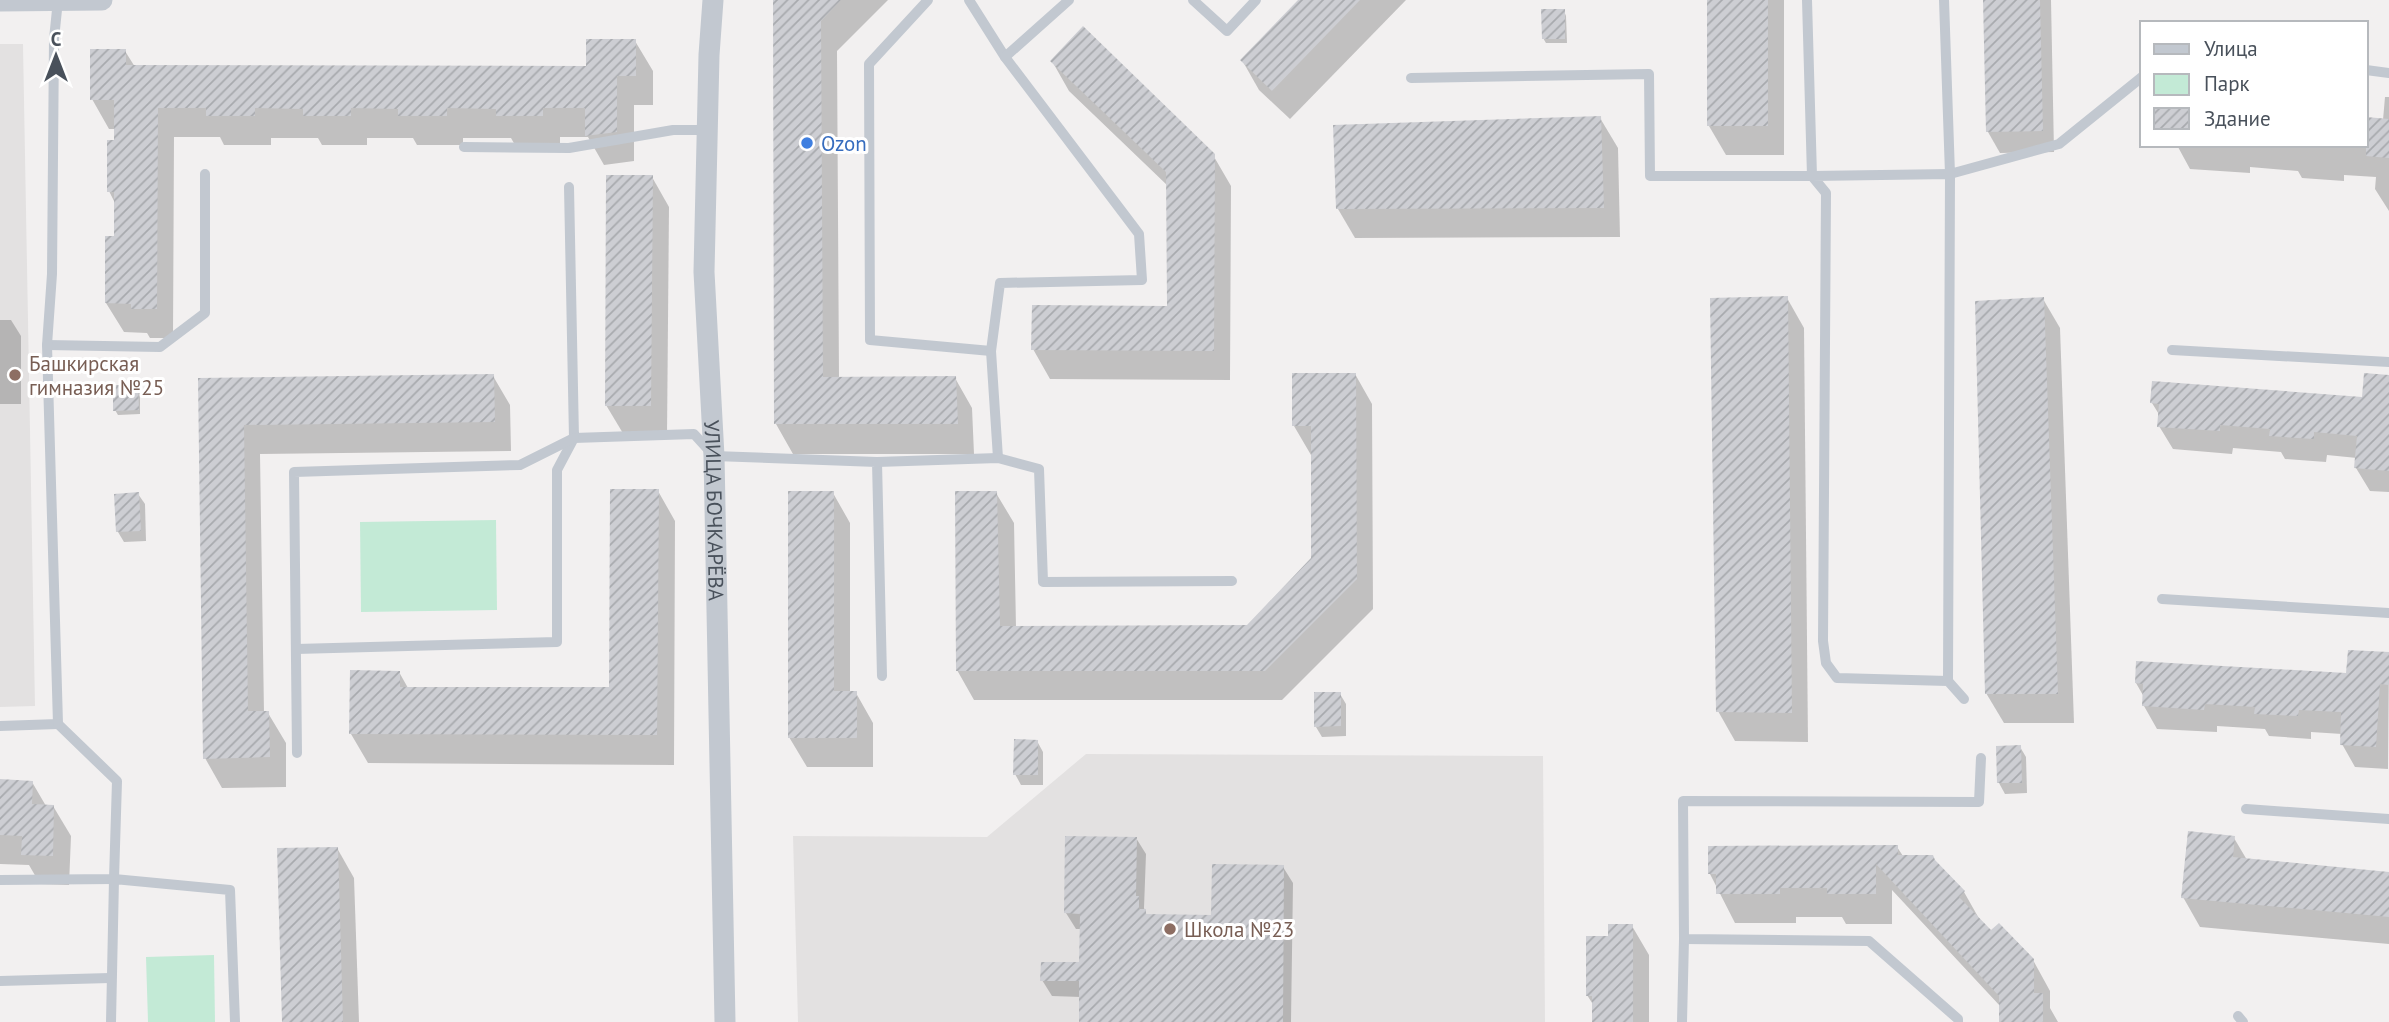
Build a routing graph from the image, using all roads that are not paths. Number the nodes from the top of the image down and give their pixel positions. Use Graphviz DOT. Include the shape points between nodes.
graph roads {
  1 [pos="58,0"];
  2 [pos="102,0"];
  3 [pos="713,0"];
  4 [pos="928,0"];
  5 [pos="969,0"];
  6 [pos="1069,0"];
  7 [pos="1193,0"];
  8 [pos="1256,0"];
  9 [pos="1807,0"];
  10 [pos="1944,0"];
  11 [pos="0,1"];
  12 [pos="1005,57"];
  13 [pos="2368,70"];
  14 [pos="2389,73"];
  15 [pos="1412,78"];
  16 [pos="2140,80"];
  17 [pos="708,130"];
  18 [pos="464,147"];
  19 [pos="205,174"];
  20 [pos="1950,174"];
  21 [pos="1812,176"];
  22 [pos="569,187"];
  23 [pos="47,345"];
  24 [pos="2172,350"];
  25 [pos="990,351"];
  26 [pos="2389,362"];
  27 [pos="574,438"];
  28 [pos="714,456"];
  29 [pos="998,458"];
  30 [pos="877,462"];
  31 [pos="1232,581"];
  32 [pos="2162,599"];
  33 [pos="2389,613"];
  34 [pos="296,649"];
  35 [pos="882,676"];
  36 [pos="1948,681"];
  37 [pos="1964,699"];
  38 [pos="58,724"];
  39 [pos="0,726"];
  40 [pos="296,753"];
  41 [pos="1981,758"];
  42 [pos="2246,809"];
  43 [pos="2389,819"];
  44 [pos="114,879"];
  45 [pos="0,880"];
  46 [pos="1684,939"];
  47 [pos="110,978"];
  48 [pos="0,981"];
  49 [pos="111,1022"];
  50 [pos="235,1022"];
  51 [pos="725,1022"];
  52 [pos="1682,1022"];
  53 [pos="1958,1022"];
  1 -- 2 [label="street"];
  1 -- 11 [label="street"];
  1 -- 23 [label="lane"];
  3 -- 17 [label="street, УЛИЦА БОЧКАРЁВА"];
  4 -- 25 [label="lane" via="869,64 870,340"];
  5 -- 12 [label="lane"];
  6 -- 12 [label="lane"];
  7 -- 8 [label="lane" via="1227,30"];
  9 -- 21 [label="lane"];
  10 -- 20 [label="lane"];
  12 -- 25 [label="lane" via="1139,234 1142,279 1000,283"];
  13 -- 14 [label="lane"];
  15 -- 21 [label="lane" via="1648,74 1650,176"];
  16 -- 20 [label="lane" via="2059,144"];
  17 -- 18 [label="lane" via="673,130 569,148"];
  17 -- 28 [label="street, УЛИЦА БОЧКАРЁВА" via="704,272"];
  19 -- 23 [label="lane" via="205,313 160,347"];
  20 -- 21 [label="lane"];
  20 -- 36 [label="lane"];
  21 -- 36 [label="lane" via="1826,193 1826,663 1837,678"];
  22 -- 27 [label="lane"];
  23 -- 38 [label="lane"];
  24 -- 26 [label="lane"];
  25 -- 29 [label="lane"];
  27 -- 28 [label="lane" via="694,434"];
  27 -- 34 [label="lane" via="520,465 294,472"];
  27 -- 34 [label="lane" via="557,470 557,642"];
  28 -- 30 [label="lane"];
  28 -- 51 [label="street, УЛИЦА БОЧКАРЁВА"];
  29 -- 30 [label="lane"];
  29 -- 31 [label="lane" via="1040,469 1043,582"];
  30 -- 35 [label="lane"];
  32 -- 33 [label="lane"];
  34 -- 40 [label="lane"];
  36 -- 37 [label="lane"];
  38 -- 39 [label="lane"];
  38 -- 44 [label="lane" via="117,781"];
  41 -- 46 [label="lane" via="1979,802 1683,801"];
  42 -- 43 [label="lane"];
  44 -- 45 [label="lane"];
  44 -- 47 [label="lane"];
  44 -- 50 [label="lane" via="230,890"];
  46 -- 52 [label="lane"];
  46 -- 53 [label="lane" via="1869,941"];
  47 -- 48 [label="lane"];
  47 -- 49 [label="lane"];
}
